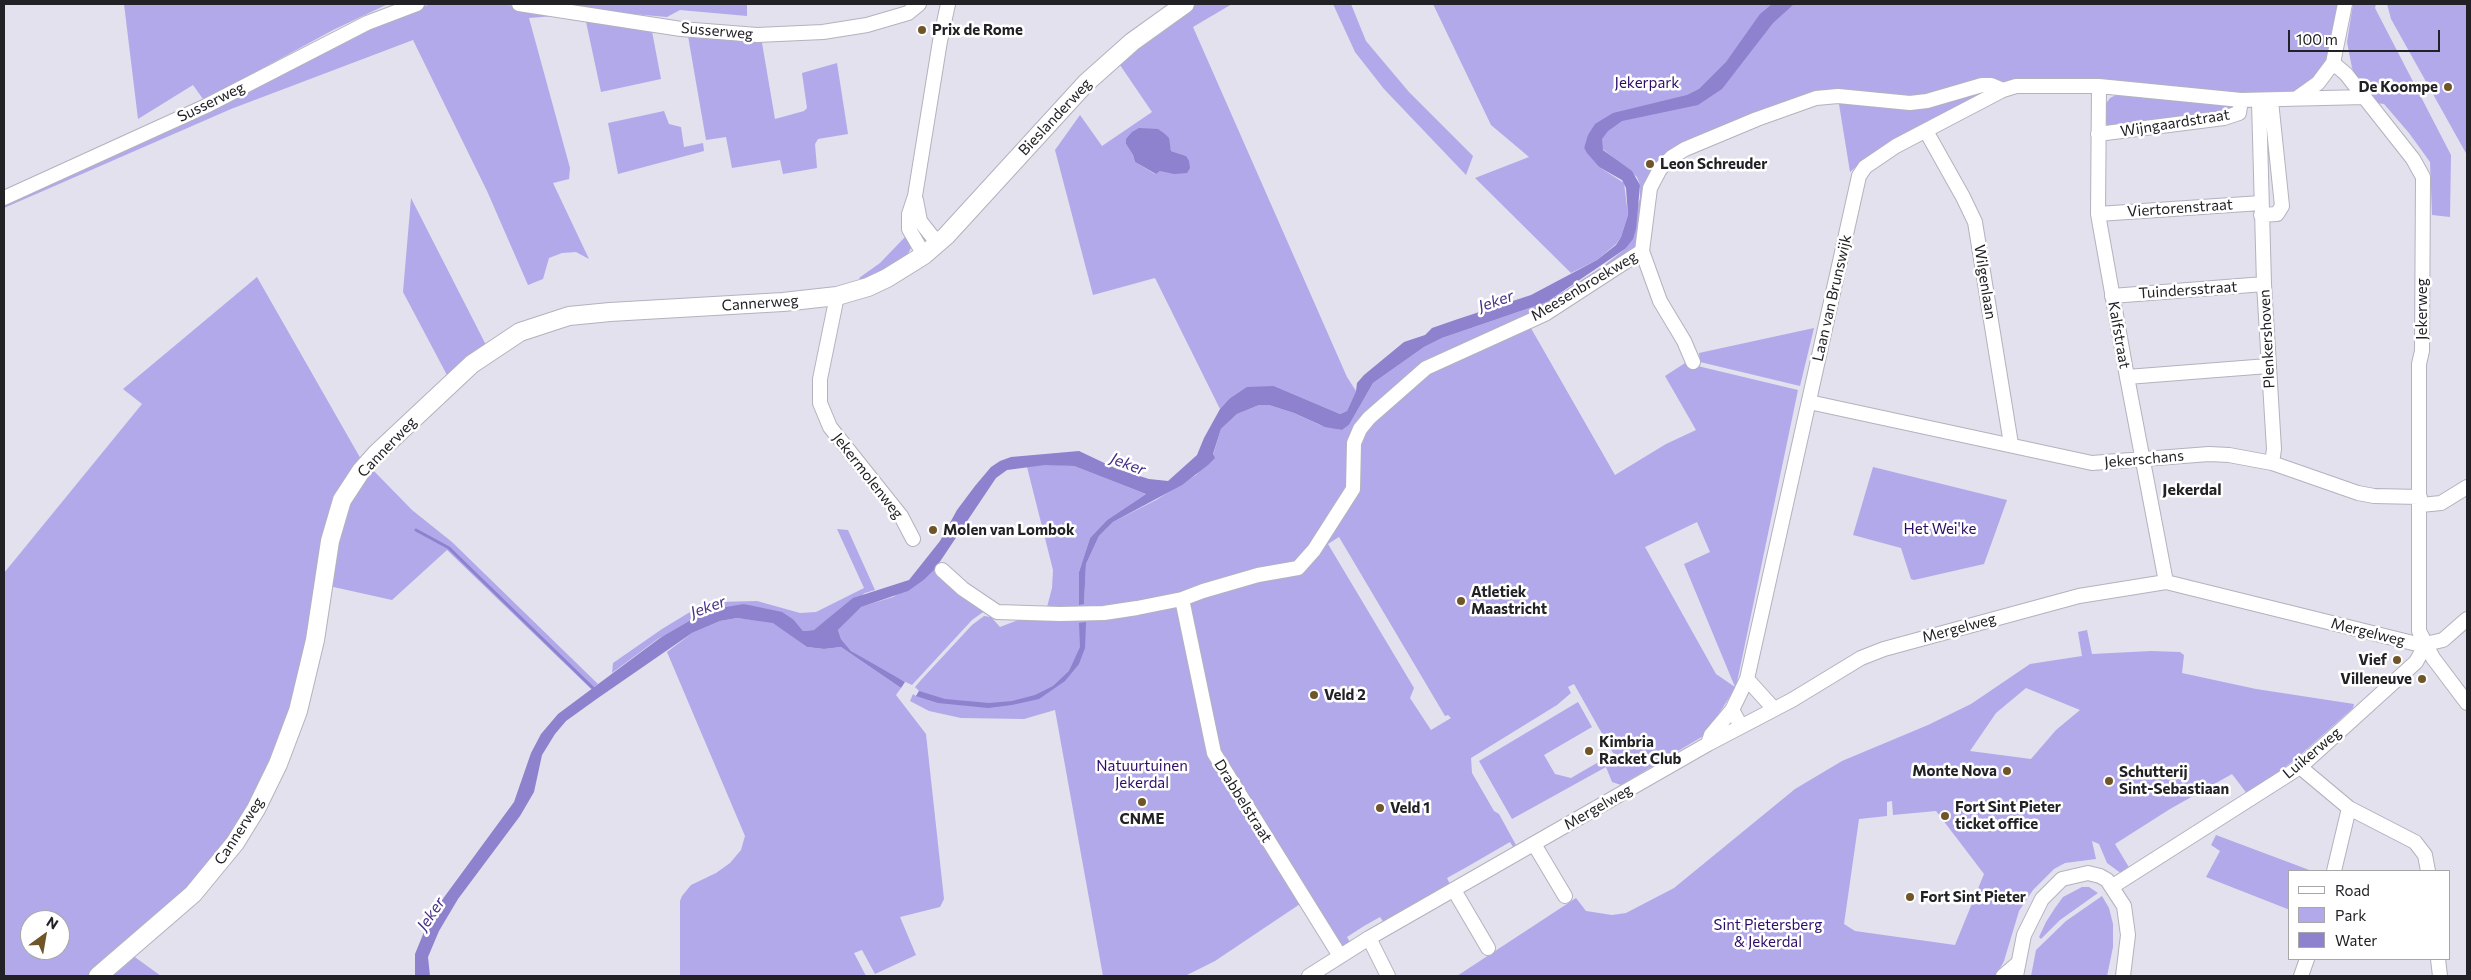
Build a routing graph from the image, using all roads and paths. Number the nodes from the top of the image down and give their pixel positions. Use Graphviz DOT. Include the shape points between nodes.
graph roads {
  1 [pos="417,4"];
  2 [pos="519,4"];
  3 [pos="948,4"];
  4 [pos="1185,4"];
  5 [pos="2346,4"];
  6 [pos="916,7"];
  7 [pos="2334,63"];
  8 [pos="2099,86"];
  9 [pos="2003,90"];
  10 [pos="2365,97"];
  11 [pos="2297,98"];
  12 [pos="2241,100"];
  13 [pos="2265,101"];
  14 [pos="1926,131"];
  15 [pos="2098,134"];
  16 [pos="915,196"];
  17 [pos="4,198"];
  18 [pos="2261,209"];
  19 [pos="2098,214"];
  20 [pos="938,244"];
  21 [pos="1642,251"];
  22 [pos="924,255"];
  23 [pos="2264,284"];
  24 [pos="837,296"];
  25 [pos="2112,296"];
  26 [pos="1693,362"];
  27 [pos="2268,366"];
  28 [pos="2127,377"];
  29 [pos="1809,402"];
  30 [pos="2011,444"];
  31 [pos="2142,459"];
  32 [pos="2272,463"];
  33 [pos="2467,487"];
  34 [pos="2420,501"];
  35 [pos="913,539"];
  36 [pos="942,570"];
  37 [pos="2166,582"];
  38 [pos="1182,599"];
  39 [pos="2467,619"];
  40 [pos="2425,646"];
  41 [pos="1747,680"];
  42 [pos="2467,702"];
  43 [pos="1774,709"];
  44 [pos="1732,710"];
  45 [pos="1741,726"];
  46 [pos="1708,744"];
  47 [pos="2300,767"];
  48 [pos="2349,808"];
  49 [pos="1534,844"];
  50 [pos="2334,870"];
  51 [pos="2428,870"];
  52 [pos="2113,886"];
  53 [pos="1454,890"];
  54 [pos="1565,896"];
  55 [pos="1369,938"];
  56 [pos="1488,948"];
  57 [pos="1340,956"];
  58 [pos="2438,960"];
  59 [pos="2016,970"];
  60 [pos="98,976"];
  61 [pos="1309,976"];
  62 [pos="1388,976"];
  63 [pos="2003,976"];
  64 [pos="2122,976"];
  65 [pos="2440,976"];
  1 -- 17 [label="street, Susserweg" via="367,23 206,106"];
  2 -- 6 [label="street, Susserweg" via="681,29 757,35 840,30 888,20"];
  3 -- 16 [label="street"];
  4 -- 20 [label="main road, Bieslanderweg" via="1132,42 1086,82"];
  5 -- 7 [label="street"];
  7 -- 10 [label="street, Jekerweg"];
  7 -- 11 [label="street, Wijngaardstraat" via="2318,83"];
  8 -- 9 [label="street, Laan van Brunswijk" via="2021,85"];
  8 -- 12 [label="street, Wijngaardstraat"];
  8 -- 15 [label="street, Kalfstraat"];
  9 -- 14 [label="street, Laan van Brunswijk"];
  9 -- 21 [label="street, Meesenbroekweg" via="1982,85 1910,103 1824,97 1757,119 1685,149 1664,165 1652,183"];
  10 -- 11 [label="street, Wijngaardstraat"];
  10 -- 34 [label="street, Jekerweg" via="2413,159 2422,177"];
  11 -- 13 [label="street, Wijngaardstraat"];
  12 -- 13 [label="street, Wijngaardstraat"];
  12 -- 15 [label="street, Wijngaardstraat" via="2239,113 2224,118"];
  13 -- 18 [label="street, Plenkershoven"];
  13 -- 18 [label="street" via="2282,206 2278,214"];
  14 -- 29 [label="street, Laan van Brunswijk" via="1876,158 1861,173"];
  14 -- 30 [label="street, Wilgenlaan" via="1975,222"];
  15 -- 19 [label="street, Kalfstraat"];
  16 -- 20 [label="street" via="920,220"];
  16 -- 22 [label="street" via="909,214 909,229"];
  18 -- 19 [label="street, Viertorenstraat"];
  18 -- 23 [label="street, Plenkershoven"];
  19 -- 25 [label="street, Kalfstraat"];
  20 -- 22 [label="main road, Cannerweg"];
  21 -- 26 [label="street" via="1660,301"];
  21 -- 38 [label="street, Meesenbroekweg" via="1545,314 1431,365 1369,418 1354,443 1353,488 1301,566 1222,585"];
  22 -- 24 [label="main road, Cannerweg" via="874,284"];
  23 -- 25 [label="street, Tuindersstraat"];
  23 -- 27 [label="street, Plenkershoven"];
  24 -- 35 [label="street, Jekermolenweg" via="820,379 820,403 830,427 901,516"];
  24 -- 60 [label="main road, Cannerweg" via="570,316 520,332 472,364 377,453 342,500 330,541 315,640 298,711 278,764 256,808 234,843 193,894"];
  25 -- 28 [label="street, Kalfstraat"];
  27 -- 28 [label="street"];
  27 -- 32 [label="street, Plenkershoven" via="2274,448"];
  28 -- 31 [label="street, Kalfstraat"];
  29 -- 30 [label="street, Jekerschans"];
  29 -- 41 [label="street, Laan van Brunswijk"];
  30 -- 31 [label="street, Jekerschans" via="2092,463 2112,464"];
  31 -- 32 [label="street, Jekerschans" via="2209,454 2248,457"];
  31 -- 37 [label="street, Kalfstraat"];
  32 -- 34 [label="street, Jekerschans" via="2358,493"];
  33 -- 34 [label="street, Jekerschans" via="2445,502"];
  34 -- 40 [label="street, Jekerweg" via="2419,631"];
  36 -- 38 [label="street" via="984,604 1002,613 1104,613"];
  37 -- 40 [label="street, Mergelweg"];
  37 -- 43 [label="street, Mergelweg" via="2080,596 1884,649 1861,658"];
  38 -- 57 [label="street, Drabbelstraat" via="1216,757"];
  39 -- 40 [label="street" via="2443,640"];
  40 -- 42 [label="street"];
  40 -- 47 [label="street, Luikerweg" via="2416,662"];
  41 -- 43 [label="street"];
  41 -- 44 [label="street, Laan van Brunswijk"];
  43 -- 45 [label="street, Mergelweg"];
  44 -- 45 [label="street"];
  44 -- 46 [label="street, Laan van Brunswijk"];
  45 -- 46 [label="street, Mergelweg"];
  46 -- 49 [label="street, Mergelweg"];
  47 -- 48 [label="street"];
  47 -- 52 [label="street, Luikerweg"];
  48 -- 50 [label="street"];
  48 -- 51 [label="street" via="2415,842 2425,855"];
  49 -- 53 [label="street, Mergelweg"];
  49 -- 54 [label="street"];
  52 -- 59 [label="street" via="2100,876 2088,873 2066,876 2056,883 2035,910 2024,935"];
  52 -- 64 [label="street" via="2124,906 2127,922 2127,956"];
  53 -- 55 [label="street, Mergelweg"];
  53 -- 56 [label="street"];
  55 -- 57 [label="street, Mergelweg"];
  55 -- 62 [label="street"];
  57 -- 61 [label="street, Mergelweg"];
  58 -- 65 [label="street"];
  59 -- 63 [label="street"];
}
